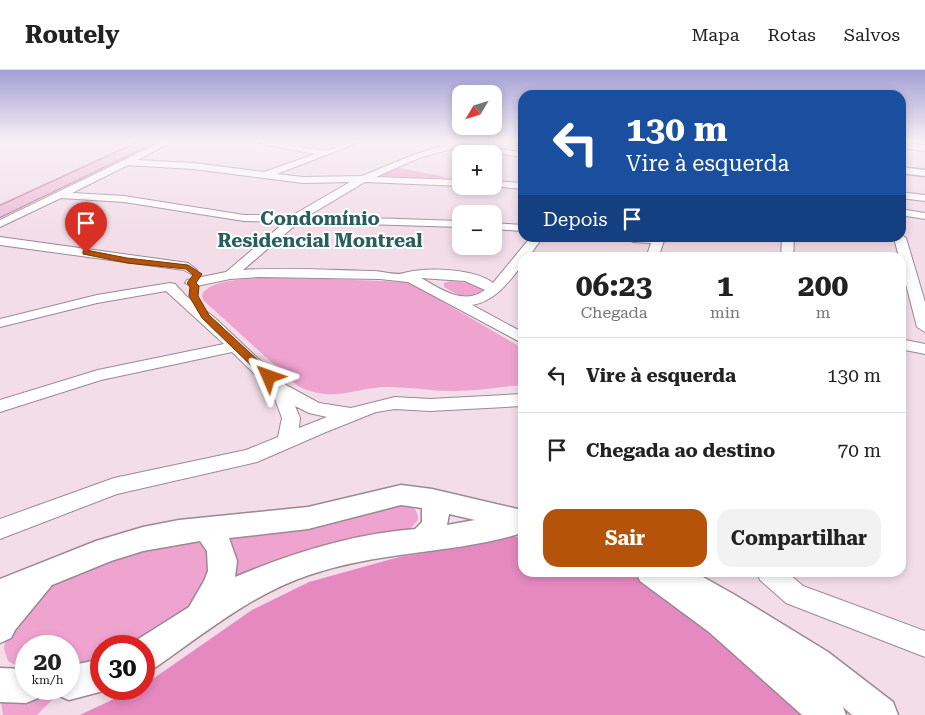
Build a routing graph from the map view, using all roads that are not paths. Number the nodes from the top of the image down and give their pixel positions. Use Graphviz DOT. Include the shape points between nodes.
graph roads {
  1 [pos="66,172"];
  2 [pos="86,172"];
  3 [pos="107,172"];
  4 [pos="236,172"];
  5 [pos="273,172"];
  6 [pos="380,172"];
  7 [pos="432,172"];
  8 [pos="263,176"];
  9 [pos="452,176"];
  10 [pos="363,179"];
  11 [pos="452,182"];
  12 [pos="502,184"];
  13 [pos="518,186"];
  14 [pos="59,195"];
  15 [pos="906,196"];
  16 [pos="925,198"];
  17 [pos="0,202"];
  18 [pos="0,212"];
  19 [pos="906,213"];
  20 [pos="925,216"];
  21 [pos="296,219"];
  22 [pos="0,224"];
  23 [pos="452,224"];
  24 [pos="502,227"];
  25 [pos="518,228"];
  26 [pos="0,241"];
  27 [pos="533,242"];
  28 [pos="525,252"];
  29 [pos="906,259"];
  30 [pos="518,260"];
  31 [pos="127,261"];
  32 [pos="515,264"];
  33 [pos="233,272"];
  34 [pos="380,275"];
  35 [pos="192,277"];
  36 [pos="454,277"];
  37 [pos="479,280"];
  38 [pos="166,283"];
  39 [pos="492,289"];
  40 [pos="446,296"];
  41 [pos="481,299"];
  42 [pos="205,316"];
  43 [pos="0,323"];
  44 [pos="925,327"];
  45 [pos="517,334"];
  46 [pos="906,345"];
  47 [pos="236,346"];
  48 [pos="925,349"];
  49 [pos="280,389"];
  50 [pos="514,400"];
  51 [pos="0,406"];
  52 [pos="350,415"];
  53 [pos="287,440"];
  54 [pos="432,500"];
  55 [pos="518,520"];
  56 [pos="518,522"];
  57 [pos="0,529"];
  58 [pos="208,530"];
  59 [pos="421,541"];
  60 [pos="44,576"];
  61 [pos="658,577"];
  62 [pos="674,577"];
  63 [pos="775,577"];
  64 [pos="0,593"];
  65 [pos="197,620"];
  66 [pos="0,627"];
  67 [pos="925,644"];
  68 [pos="155,648"];
  69 [pos="0,684"];
  70 [pos="15,685"];
  71 [pos="828,715"];
  72 [pos="880,715"];
  1 -- 17 [label="main road"];
  2 -- 18 [label="main road"];
  3 -- 14 [label="street"];
  4 -- 8 [label="street"];
  5 -- 8 [label="street"];
  6 -- 10 [label="street"];
  7 -- 9 [label="street"];
  8 -- 10 [label="street" via="304,180"];
  10 -- 11 [label="street"];
  10 -- 21 [label="street"];
  12 -- 13 [label="street"];
  14 -- 21 [label="street" via="133,200 227,217"];
  14 -- 22 [label="street"];
  15 -- 16 [label="street"];
  19 -- 20 [label="street"];
  21 -- 23 [label="street"];
  21 -- 33 [label="street"];
  24 -- 25 [label="street"];
  26 -- 31 [label="street"];
  27 -- 28 [label="street"];
  29 -- 44 [label="street"];
  30 -- 32 [label="street"];
  31 -- 35 [label="street" via="188,267"];
  31 -- 38 [label="street"];
  32 -- 37 [label="street" via="496,277"];
  32 -- 39 [label="street"];
  33 -- 34 [label="street"];
  33 -- 35 [label="street"];
  34 -- 36 [label="street"];
  34 -- 40 [label="street" via="416,280"];
  35 -- 38 [label="street" via="176,272"];
  35 -- 42 [label="street" via="194,301"];
  36 -- 37 [label="street"];
  36 -- 40 [label="street" via="438,283"];
  37 -- 39 [label="street"];
  38 -- 42 [label="street"];
  38 -- 43 [label="street"];
  39 -- 41 [label="street"];
  40 -- 41 [label="street" via="468,301"];
  40 -- 45 [label="street"];
  41 -- 45 [label="street" via="484,309"];
  42 -- 47 [label="street"];
  46 -- 48 [label="street"];
  47 -- 49 [label="street"];
  47 -- 51 [label="street" via="98,375"];
  49 -- 52 [label="street" via="315,409"];
  49 -- 53 [label="street" via="291,418"];
  50 -- 52 [label="street" via="395,403"];
  52 -- 53 [label="street"];
  53 -- 57 [label="street" via="238,461 114,486"];
  54 -- 55 [label="street"];
  54 -- 58 [label="street" via="400,495 308,518"];
  54 -- 59 [label="street" via="437,519"];
  56 -- 59 [label="street"];
  58 -- 60 [label="street" via="143,539 106,550"];
  58 -- 65 [label="street" via="218,540 224,573 217,591"];
  59 -- 65 [label="street" via="339,554 280,572 244,588"];
  60 -- 64 [label="street"];
  60 -- 66 [label="street"];
  61 -- 71 [label="street" via="727,625"];
  62 -- 72 [label="street" via="724,604 816,664"];
  63 -- 67 [label="street" via="795,595"];
  65 -- 68 [label="street"];
  69 -- 70 [label="street"];
}
